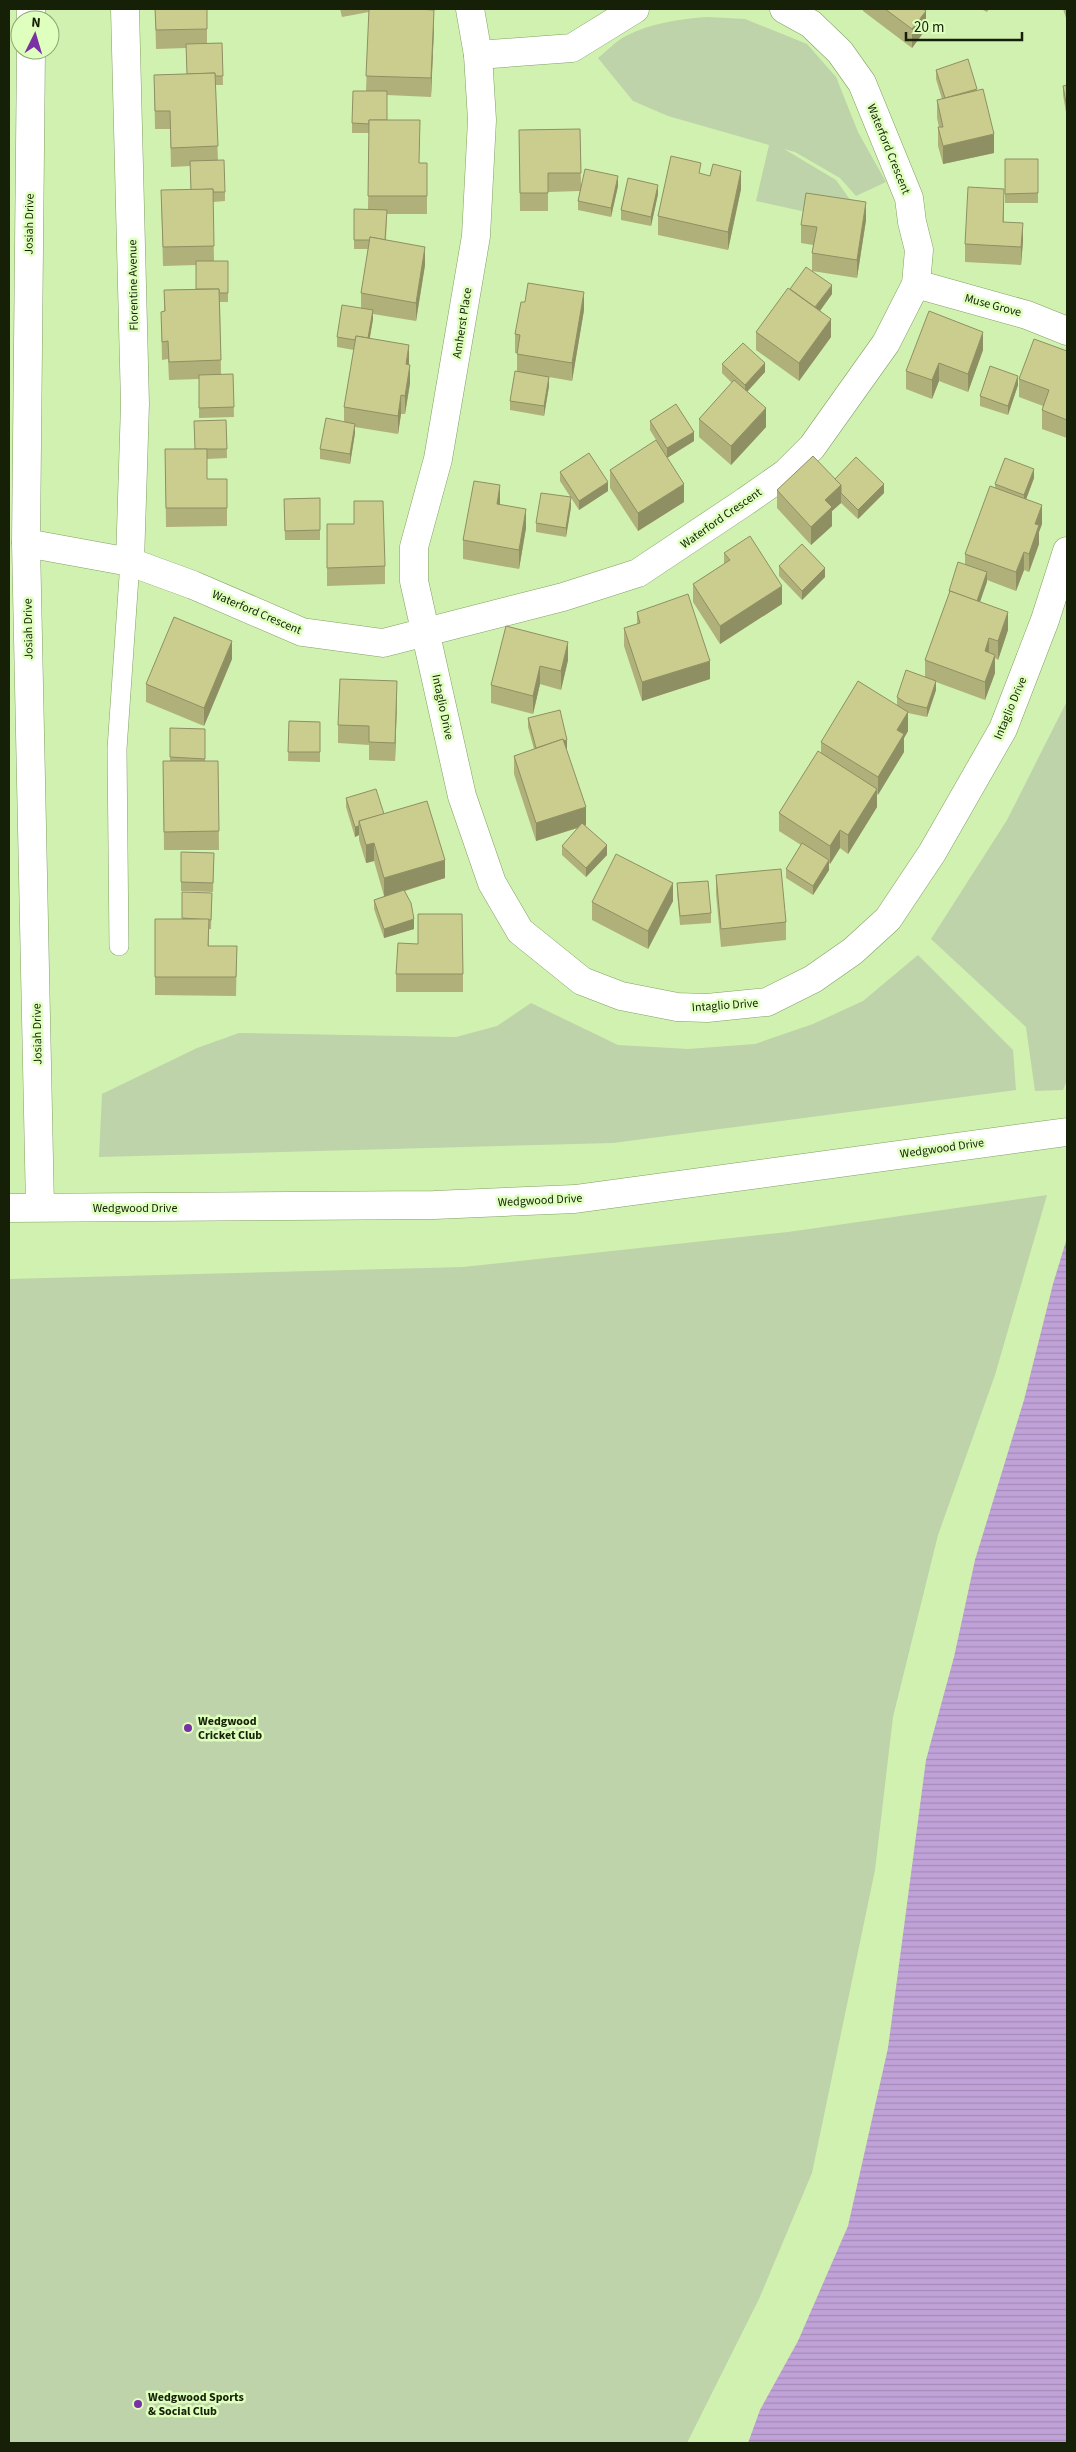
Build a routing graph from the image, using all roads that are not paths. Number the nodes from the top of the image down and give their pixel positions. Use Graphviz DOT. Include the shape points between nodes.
graph roads {
  1 [pos="125,9"];
  2 [pos="470,9"];
  3 [pos="635,9"];
  4 [pos="784,9"];
  5 [pos="816,16"];
  6 [pos="478,55"];
  7 [pos="31,60"];
  8 [pos="916,284"];
  9 [pos="1067,331"];
  10 [pos="26,543"];
  11 [pos="1067,551"];
  12 [pos="130,562"];
  13 [pos="425,632"];
  14 [pos="118,946"];
  15 [pos="1067,1132"];
  16 [pos="9,1208"];
  17 [pos="40,1208"];
  1 -- 12 [label="street, Florentine Avenue" via="135,404"];
  2 -- 6 [label="street, Amherst Place"];
  3 -- 6 [label="street" via="572,48"];
  4 -- 5 [label="street, Waterford Crescent"];
  5 -- 8 [label="street, Waterford Crescent" via="862,83 905,186 919,250"];
  6 -- 13 [label="street, Amherst Place" via="482,120 476,236 438,459 414,547 414,581"];
  7 -- 10 [label="street, Josiah Drive"];
  8 -- 9 [label="street, Muse Grove" via="1027,314"];
  8 -- 13 [label="street, Waterford Crescent" via="886,343 812,447 786,473 638,573 572,594"];
  10 -- 12 [label="street, Waterford Crescent"];
  10 -- 17 [label="street, Josiah Drive"];
  11 -- 13 [label="street, Intaglio Drive" via="1004,729 932,853 888,919 853,951 813,979 767,1002 707,1008 677,1007 621,996 582,981 520,931 492,883 462,796"];
  12 -- 13 [label="street, Waterford Crescent" via="193,584 302,632 383,643"];
  12 -- 14 [label="lane" via="117,749"];
  15 -- 17 [label="street, Wedgwood Drive" via="575,1199 434,1205"];
  16 -- 17 [label="street, Wedgwood Drive"];
}
